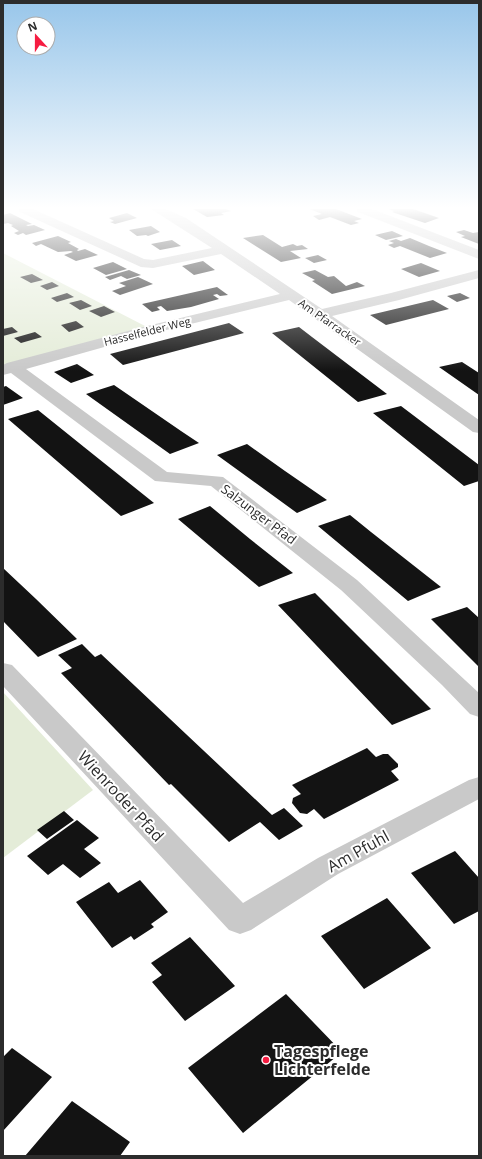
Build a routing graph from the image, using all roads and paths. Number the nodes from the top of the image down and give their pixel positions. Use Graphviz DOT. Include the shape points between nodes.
graph roads {
  1 [pos="142,263"];
  2 [pos="157,263"];
  3 [pos="245,263"];
  4 [pos="479,274"];
  5 [pos="292,295"];
  6 [pos="320,314"];
  7 [pos="8,369"];
  8 [pos="479,428"];
  9 [pos="3,671"];
  10 [pos="479,708"];
  11 [pos="479,787"];
  12 [pos="240,921"];
  1 -- 2 [label="street"];
  3 -- 5 [label="street, Am Pfarracker"];
  4 -- 6 [label="street"];
  5 -- 6 [label="street, Am Pfarracker"];
  5 -- 7 [label="street, Hasselfelder Weg" via="149,330"];
  6 -- 8 [label="street, Am Pfarracker"];
  7 -- 10 [label="street, Salzunger Pfad" via="162,477 216,481 350,585"];
  9 -- 12 [label="street, Wienroder Pfad"];
  11 -- 12 [label="street, Am Pfuhl" via="328,866"];
}
